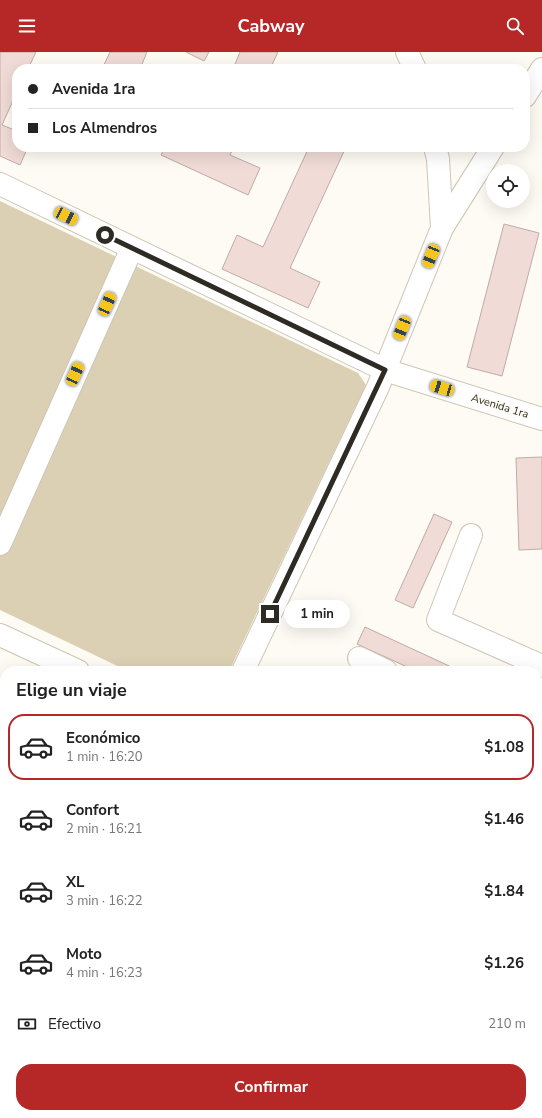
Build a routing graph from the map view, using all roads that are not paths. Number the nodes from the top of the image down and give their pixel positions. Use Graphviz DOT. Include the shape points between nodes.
graph roads {
  1 [pos="407,52"];
  2 [pos="413,64"];
  3 [pos="542,69"];
  4 [pos="530,88"];
  5 [pos="436,152"];
  6 [pos="490,152"];
  7 [pos="0,184"];
  8 [pos="442,228"];
  9 [pos="132,248"];
  10 [pos="385,370"];
  11 [pos="542,418"];
  12 [pos="471,535"];
  13 [pos="0,544"];
  14 [pos="0,635"];
  15 [pos="359,658"];
  16 [pos="67,666"];
  17 [pos="245,666"];
  18 [pos="376,666"];
  19 [pos="542,666"];
  1 -- 2 [label="street"];
  3 -- 4 [label="street"];
  5 -- 8 [label="street"];
  6 -- 8 [label="street"];
  7 -- 9 [label="street, Avenida 1ra"];
  8 -- 10 [label="street"];
  9 -- 10 [label="street, Avenida 1ra"];
  9 -- 13 [label="street"];
  10 -- 11 [label="street, Avenida 1ra"];
  10 -- 17 [label="street"];
  12 -- 19 [label="street" via="438,620"];
  14 -- 16 [label="street"];
  15 -- 18 [label="street"];
}
